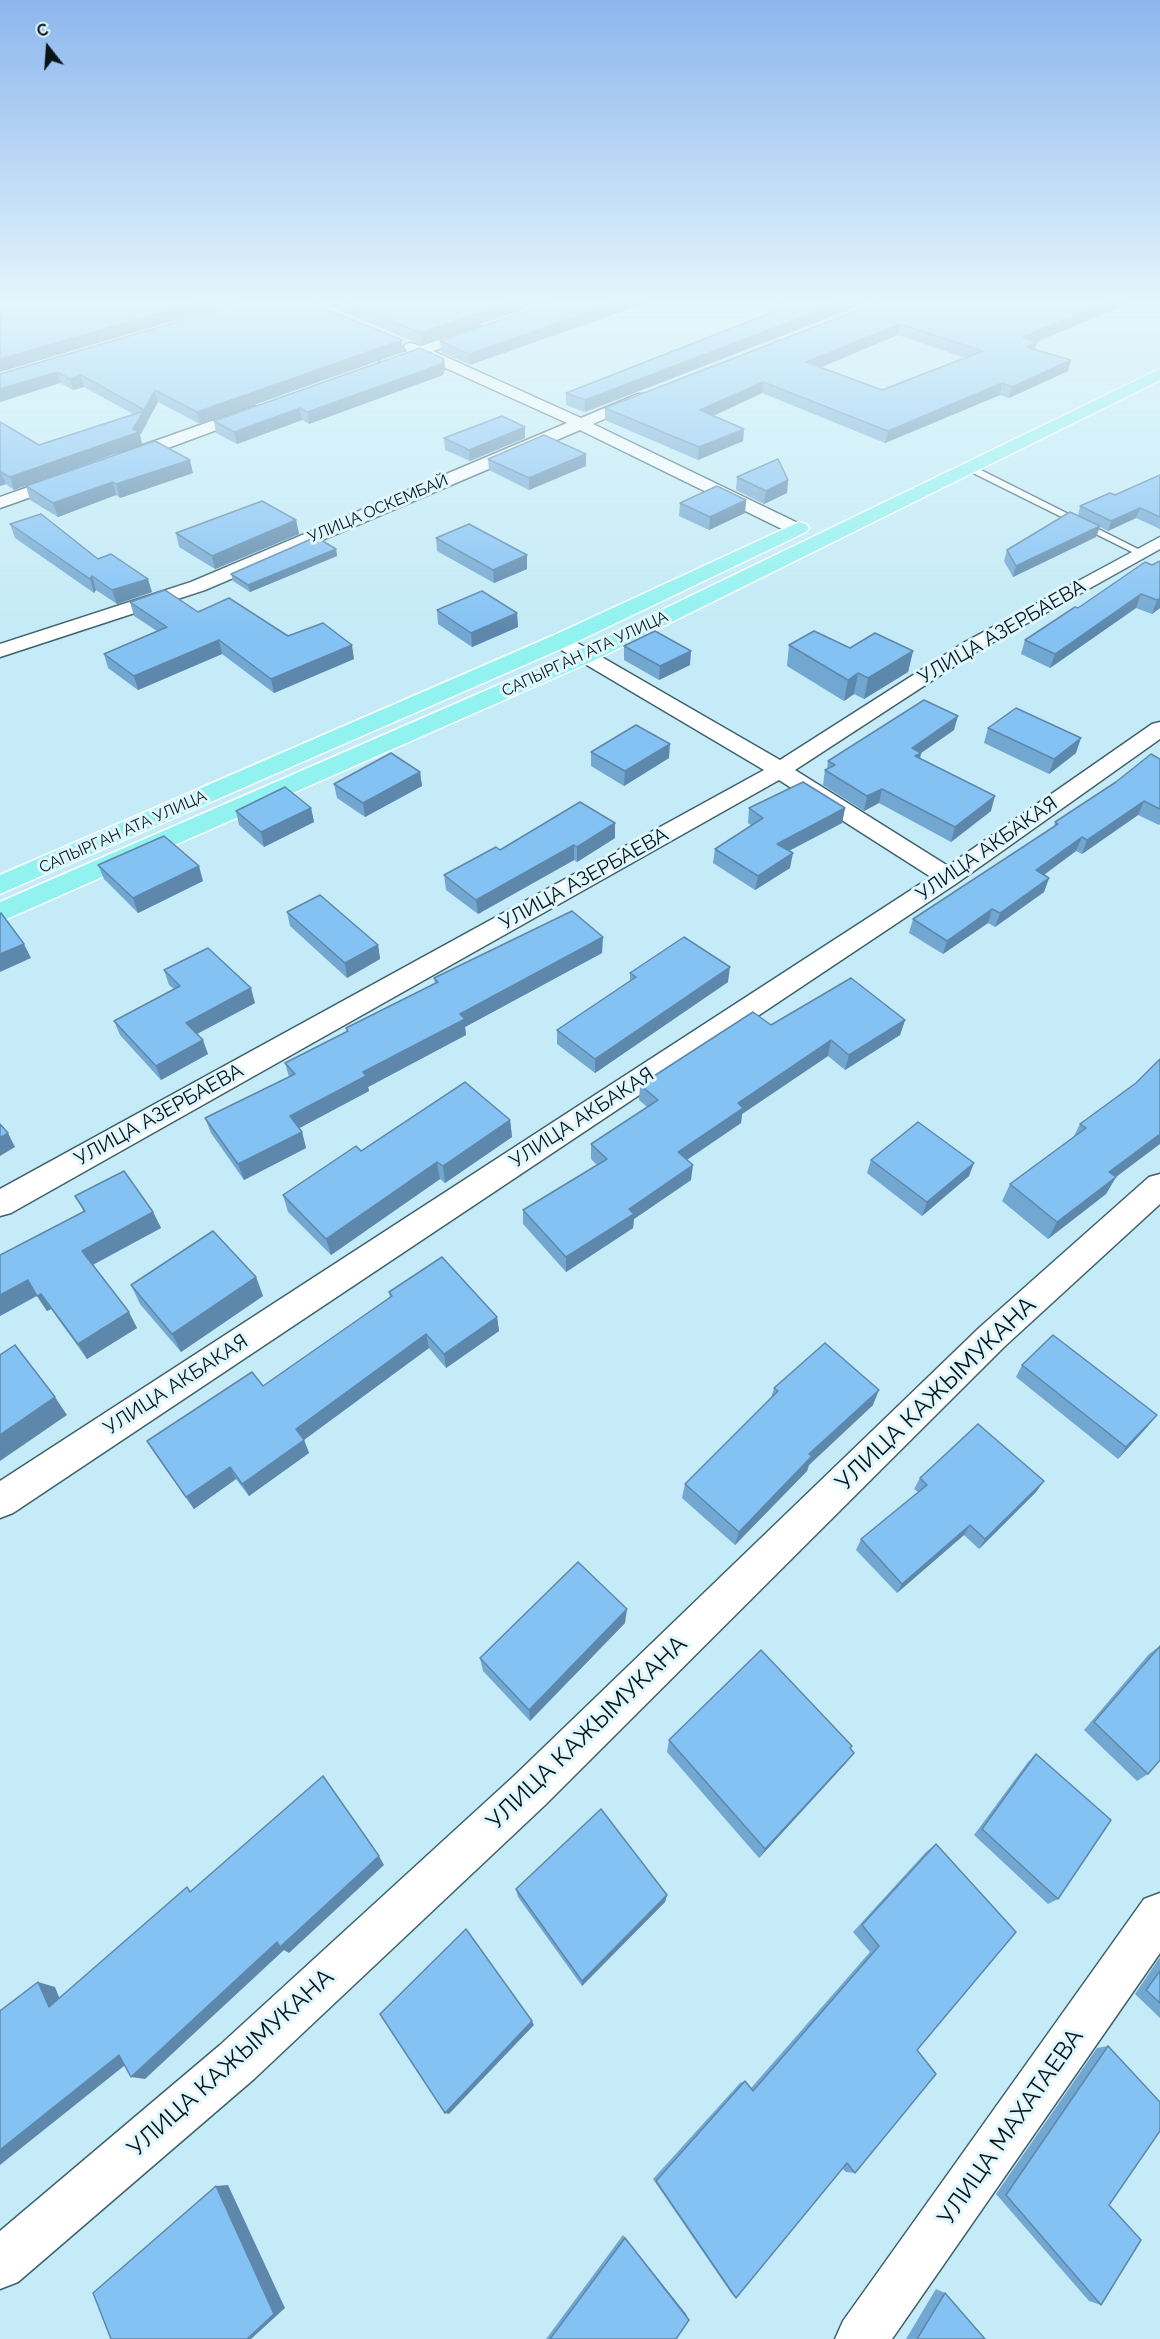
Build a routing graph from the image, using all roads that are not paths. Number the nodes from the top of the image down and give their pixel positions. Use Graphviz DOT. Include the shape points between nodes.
graph roads {
  1 [pos="255,411"];
  2 [pos="553,411"];
  3 [pos="609,411"];
  4 [pos="1053,411"];
  5 [pos="1078,411"];
  6 [pos="579,423"];
  7 [pos="961,460"];
  8 [pos="111,463"];
  9 [pos="77,475"];
  10 [pos="0,503"];
  11 [pos="818,518"];
  12 [pos="796,529"];
  13 [pos="1150,548"];
  14 [pos="560,641"];
  15 [pos="0,651"];
  16 [pos="587,655"];
  17 [pos="1160,729"];
  18 [pos="780,770"];
  19 [pos="948,877"];
  20 [pos="0,885"];
  21 [pos="0,913"];
  22 [pos="1160,1186"];
  23 [pos="0,1204"];
  24 [pos="0,1501"];
  25 [pos="1160,1915"];
  26 [pos="0,2264"];
  27 [pos="861,2339"];
  1 -- 8 [label="street"];
  2 -- 6 [label="street"];
  3 -- 6 [label="street, УЛИЦА ОСКЕМБАЙ"];
  4 -- 7 [label="main road, САПЫРГАН АТА УЛИЦА"];
  5 -- 7 [label="main road, САПЫРГАН АТА УЛИЦА"];
  6 -- 12 [label="street"];
  6 -- 15 [label="street, УЛИЦА ОСКЕМБАЙ" via="198,586"];
  7 -- 13 [label="lane"];
  7 -- 16 [label="main road, САПЫРГАН АТА УЛИЦА" via="825,540"];
  9 -- 10 [label="street"];
  11 -- 12 [label="main road, САПЫРГАН АТА УЛИЦА"];
  12 -- 14 [label="main road, САПЫРГАН АТА УЛИЦА"];
  13 -- 18 [label="street, УЛИЦА АЗЕРБАЕВА" via="972,646"];
  14 -- 16 [label="street"];
  14 -- 20 [label="main road, САПЫРГАН АТА УЛИЦА"];
  16 -- 18 [label="street"];
  16 -- 21 [label="main road, САПЫРГАН АТА УЛИЦА"];
  17 -- 19 [label="street, УЛИЦА АКБАКАЯ"];
  18 -- 19 [label="street"];
  18 -- 23 [label="street, УЛИЦА АЗЕРБАЕВА"];
  19 -- 24 [label="street, УЛИЦА АКБАКАЯ"];
  22 -- 26 [label="street, УЛИЦА КАЖЫМУКАНА" via="992,1338 503,1815 237,2062"];
  25 -- 27 [label="street, УЛИЦА МАХАТАЕВА"];
}
